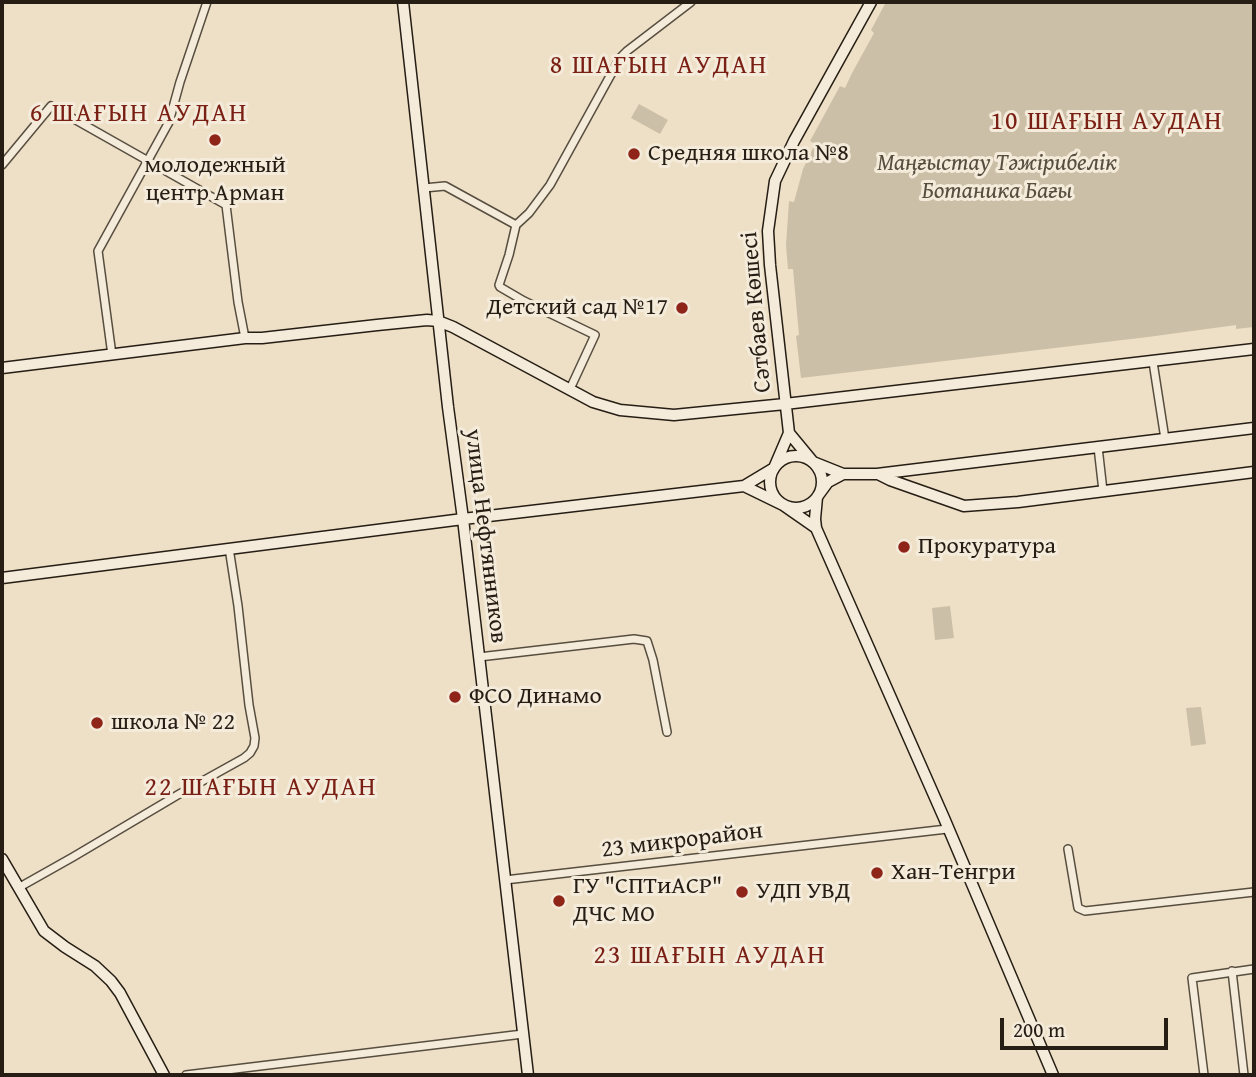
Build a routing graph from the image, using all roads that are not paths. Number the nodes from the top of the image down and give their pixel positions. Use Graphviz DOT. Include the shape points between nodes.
graph roads {
  1 [pos="207,2"];
  2 [pos="403,2"];
  3 [pos="691,2"];
  4 [pos="871,2"];
  5 [pos="147,161"];
  6 [pos="2,164"];
  7 [pos="424,188"];
  8 [pos="516,225"];
  9 [pos="438,321"];
  10 [pos="245,338"];
  11 [pos="1254,349"];
  12 [pos="112,355"];
  13 [pos="1153,362"];
  14 [pos="2,368"];
  15 [pos="569,389"];
  16 [pos="785,404"];
  17 [pos="1254,428"];
  18 [pos="789,433"];
  19 [pos="1164,439"];
  20 [pos="1098,447"];
  21 [pos="813,463"];
  22 [pos="774,468"];
  23 [pos="1254,472"];
  24 [pos="844,474"];
  25 [pos="877,474"];
  26 [pos="744,486"];
  27 [pos="1103,491"];
  28 [pos="817,498"];
  29 [pos="783,505"];
  30 [pos="463,519"];
  31 [pos="816,528"];
  32 [pos="229,548"];
  33 [pos="2,578"];
  34 [pos="479,657"];
  35 [pos="667,732"];
  36 [pos="947,828"];
  37 [pos="1068,849"];
  38 [pos="2,859"];
  39 [pos="505,880"];
  40 [pos="18,888"];
  41 [pos="1254,892"];
  42 [pos="1254,969"];
  43 [pos="1232,971"];
  44 [pos="523,1034"];
  45 [pos="163,1075"];
  46 [pos="186,1075"];
  47 [pos="528,1075"];
  48 [pos="1053,1075"];
  49 [pos="1204,1075"];
  50 [pos="1244,1075"];
  1 -- 5 [label="street" via="169,122"];
  2 -- 7 [label="main road, улица Нефтянников"];
  3 -- 8 [label="street" via="620,58 550,185"];
  4 -- 16 [label="main road, Сәтбаев Көшесі" via="775,181 768,231"];
  5 -- 6 [label="street" via="51,106"];
  5 -- 10 [label="street" via="226,205"];
  5 -- 12 [label="street" via="98,251"];
  7 -- 8 [label="street" via="452,189"];
  7 -- 9 [label="main road, улица Нефтянников"];
  8 -- 15 [label="street" via="500,288 596,335"];
  9 -- 10 [label="main road"];
  9 -- 15 [label="main road"];
  9 -- 30 [label="main road, улица Нефтянников"];
  10 -- 12 [label="main road"];
  11 -- 13 [label="main road"];
  12 -- 14 [label="main road"];
  13 -- 16 [label="main road"];
  13 -- 19 [label="street"];
  15 -- 16 [label="main road" via="620,410 674,415"];
  16 -- 18 [label="main road, Сәтбаев Көшесі"];
  17 -- 19 [label="main road"];
  18 -- 21 [label="main road"];
  18 -- 22 [label="main road"];
  19 -- 20 [label="main road"];
  20 -- 25 [label="main road"];
  20 -- 27 [label="street"];
  21 -- 22 [label="main road" via="788,457"];
  21 -- 24 [label="main road"];
  21 -- 28 [label="main road" via="821,475"];
  22 -- 26 [label="main road"];
  22 -- 29 [label="main road" via="770,484"];
  23 -- 27 [label="main road"];
  24 -- 25 [label="main road"];
  24 -- 28 [label="main road" via="828,482"];
  25 -- 27 [label="main road" via="964,506"];
  26 -- 29 [label="main road"];
  26 -- 30 [label="main road"];
  28 -- 29 [label="main road" via="805,507"];
  28 -- 31 [label="main road"];
  29 -- 31 [label="main road"];
  30 -- 32 [label="main road"];
  30 -- 34 [label="main road, улица Нефтянников"];
  31 -- 36 [label="main road"];
  32 -- 33 [label="main road"];
  32 -- 40 [label="street" via="255,738 250,753"];
  34 -- 35 [label="street" via="647,640"];
  34 -- 39 [label="main road, улица Нефтянников"];
  36 -- 39 [label="street, 23 микрорайон"];
  36 -- 48 [label="main road"];
  37 -- 41 [label="street" via="1078,908 1085,911"];
  38 -- 40 [label="main road"];
  39 -- 44 [label="main road, улица Нефтянников"];
  40 -- 45 [label="main road" via="44,931 111,981"];
  42 -- 43 [label="street"];
  43 -- 49 [label="street" via="1192,978"];
  43 -- 50 [label="street"];
  44 -- 46 [label="street"];
  44 -- 47 [label="main road, улица Нефтянников"];
}
